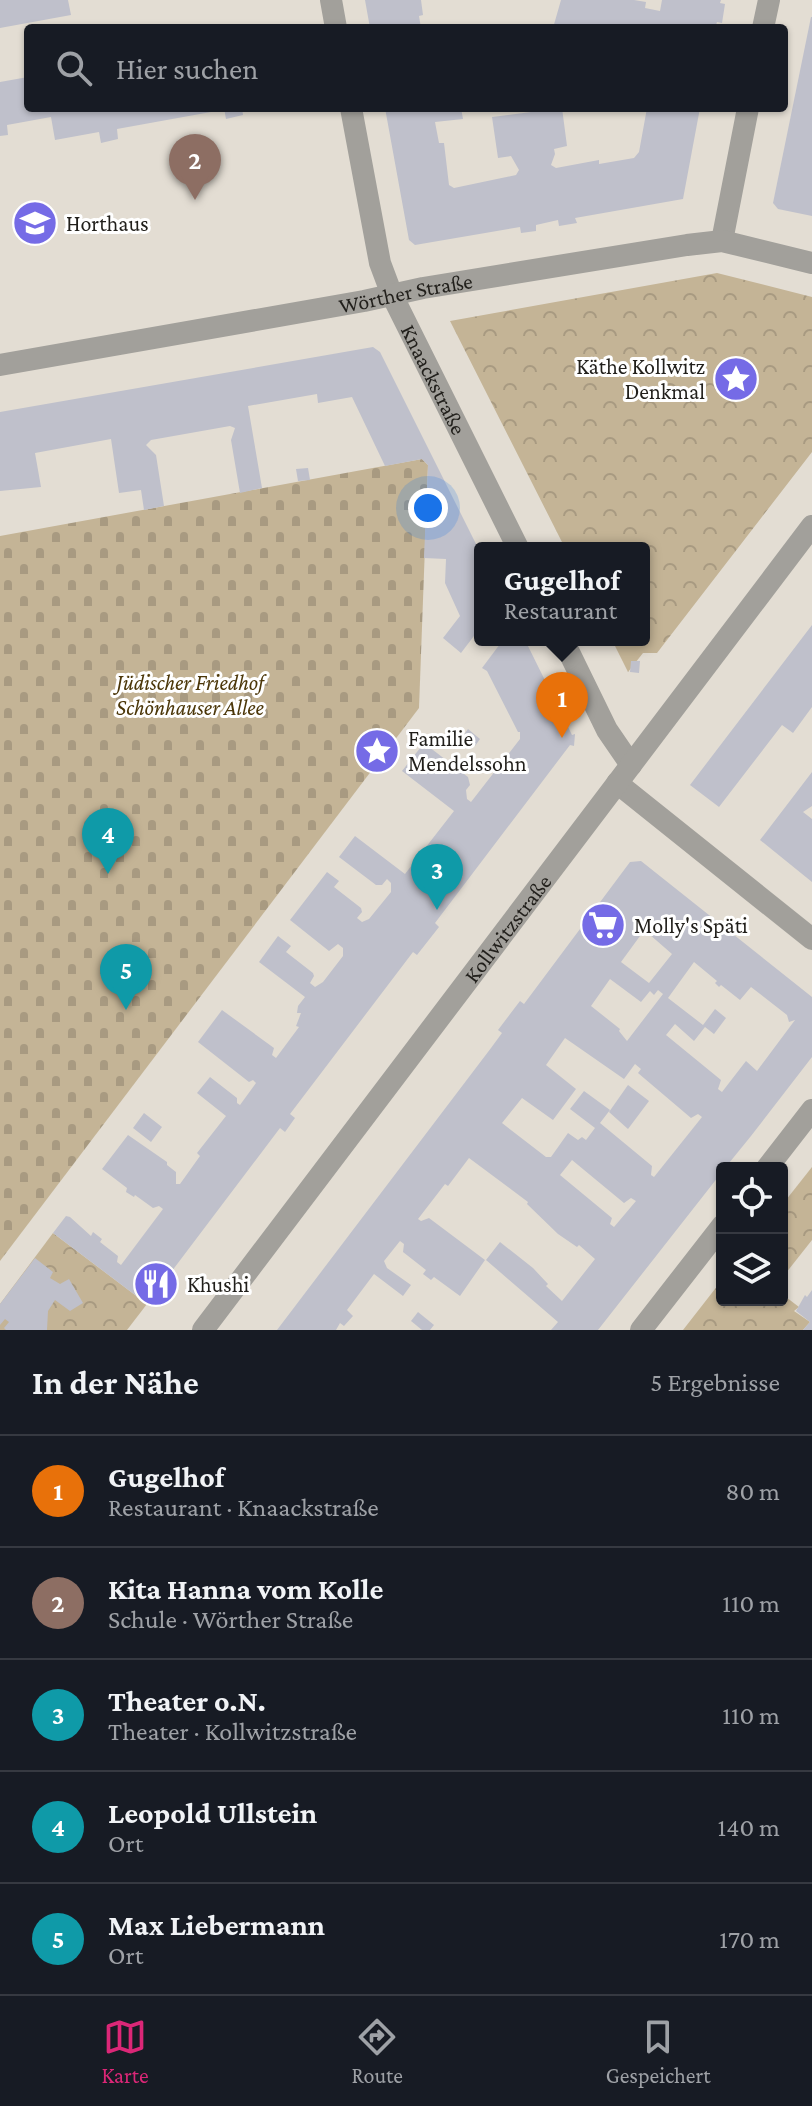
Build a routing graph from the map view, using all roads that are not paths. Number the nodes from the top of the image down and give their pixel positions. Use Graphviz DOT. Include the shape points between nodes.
graph roads {
  1 [pos="331,0"];
  2 [pos="769,0"];
  3 [pos="335,24"];
  4 [pos="764,24"];
  5 [pos="352,112"];
  6 [pos="747,112"];
  7 [pos="722,241"];
  8 [pos="812,263"];
  9 [pos="392,295"];
  10 [pos="0,365"];
  11 [pos="812,526"];
  12 [pos="515,542"];
  13 [pos="566,646"];
  14 [pos="631,765"];
  15 [pos="617,783"];
  16 [pos="812,939"];
  17 [pos="812,1110"];
  18 [pos="772,1162"];
  19 [pos="716,1234"];
  20 [pos="203,1330"];
  21 [pos="641,1330"];
  1 -- 3 [label="street"];
  2 -- 4 [label="street"];
  5 -- 9 [label="street, Knaackstraße" via="380,263"];
  6 -- 7 [label="street"];
  7 -- 8 [label="street, Wörther Straße"];
  7 -- 9 [label="street, Wörther Straße"];
  9 -- 10 [label="street, Wörther Straße"];
  9 -- 12 [label="street, Knaackstraße"];
  11 -- 14 [label="street, Kollwitzstraße"];
  13 -- 14 [label="street" via="607,730"];
  14 -- 15 [label="street, Kollwitzstraße"];
  15 -- 16 [label="street"];
  15 -- 20 [label="street, Kollwitzstraße"];
  17 -- 18 [label="street"];
  19 -- 21 [label="street"];
}
